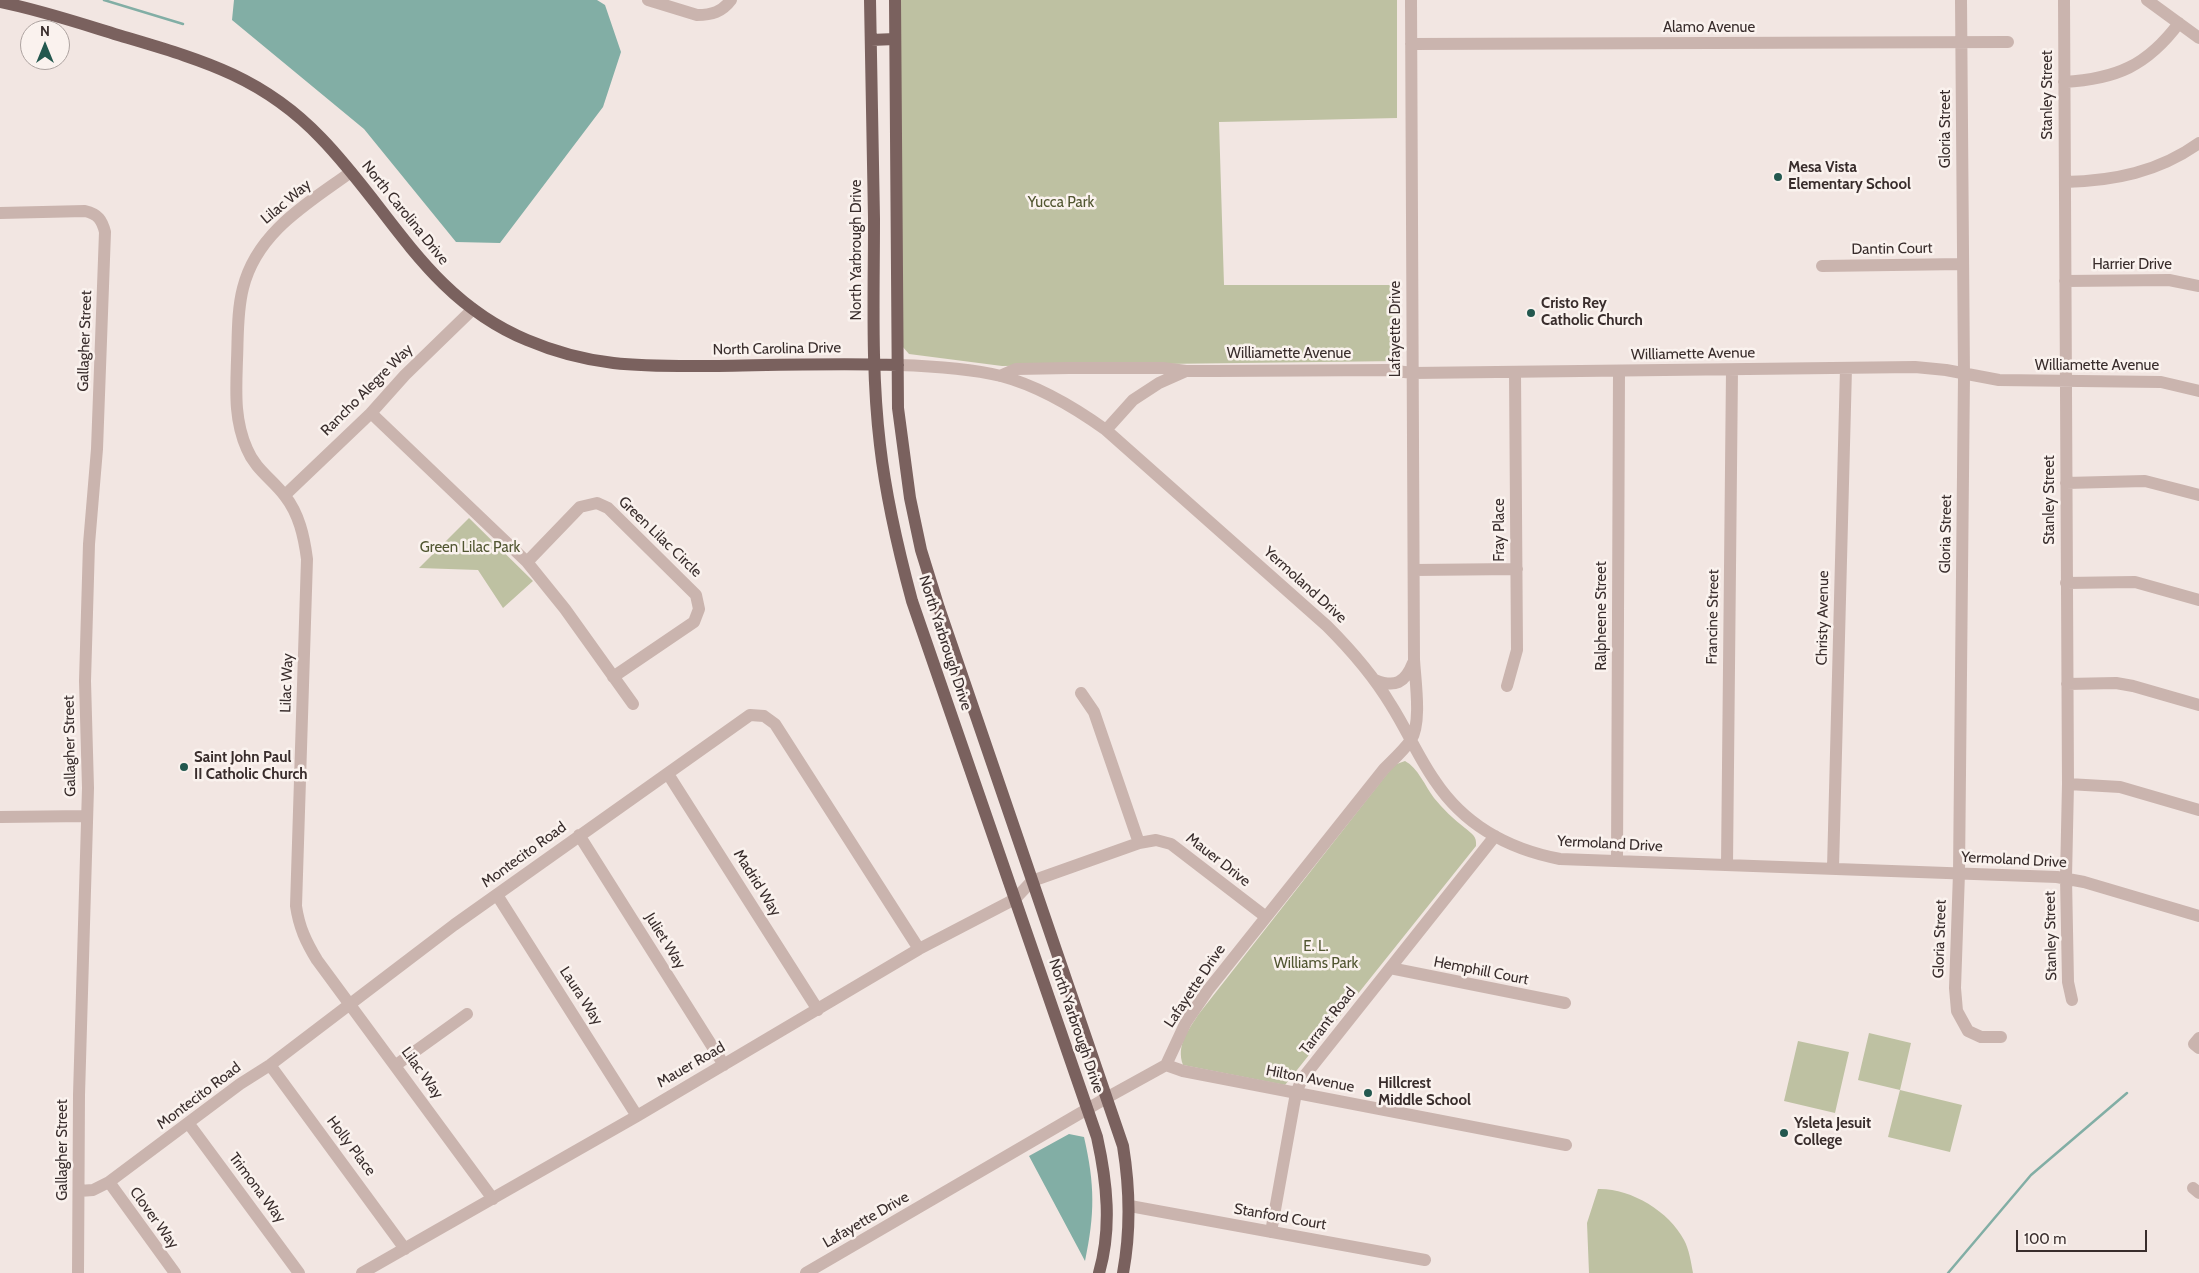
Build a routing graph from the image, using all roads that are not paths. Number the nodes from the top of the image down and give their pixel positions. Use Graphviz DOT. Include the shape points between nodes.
graph roads {
  1 [pos="648,0"];
  2 [pos="731,0"];
  3 [pos="870,0"];
  4 [pos="895,0"];
  5 [pos="1411,0"];
  6 [pos="1961,0"];
  7 [pos="2064,0"];
  8 [pos="2147,0"];
  9 [pos="0,2"];
  10 [pos="2179,23"];
  11 [pos="2199,38"];
  12 [pos="895,39"];
  13 [pos="871,40"];
  14 [pos="2008,42"];
  15 [pos="1962,43"];
  16 [pos="1411,44"];
  17 [pos="2064,82"];
  18 [pos="2199,143"];
  19 [pos="351,172"];
  20 [pos="2064,182"];
  21 [pos="0,214"];
  22 [pos="1962,264"];
  23 [pos="1822,266"];
  24 [pos="2065,281"];
  25 [pos="2199,286"];
  26 [pos="473,309"];
  27 [pos="874,364"];
  28 [pos="898,365"];
  29 [pos="1846,368"];
  30 [pos="1732,370"];
  31 [pos="1186,371"];
  32 [pos="1619,371"];
  33 [pos="1515,372"];
  34 [pos="1412,373"];
  35 [pos="1964,375"];
  36 [pos="1000,376"];
  37 [pos="2065,382"];
  38 [pos="2199,391"];
  39 [pos="371,412"];
  40 [pos="1106,430"];
  41 [pos="2066,483"];
  42 [pos="285,495"];
  43 [pos="2199,495"];
  44 [pos="914,514"];
  45 [pos="892,519"];
  46 [pos="527,562"];
  47 [pos="1517,569"];
  48 [pos="1414,570"];
  49 [pos="2066,583"];
  50 [pos="2199,600"];
  51 [pos="1414,659"];
  52 [pos="613,676"];
  53 [pos="1375,680"];
  54 [pos="2067,684"];
  55 [pos="1507,686"];
  56 [pos="1081,693"];
  57 [pos="633,704"];
  58 [pos="2199,705"];
  59 [pos="1411,740"];
  60 [pos="668,774"];
  61 [pos="2068,784"];
  62 [pos="2199,810"];
  63 [pos="87,816"];
  64 [pos="0,817"];
  65 [pos="579,835"];
  66 [pos="1495,836"];
  67 [pos="1139,843"];
  68 [pos="1618,861"];
  69 [pos="1727,865"];
  70 [pos="1833,868"];
  71 [pos="1959,874"];
  72 [pos="2066,878"];
  73 [pos="1032,881"];
  74 [pos="497,895"];
  75 [pos="1015,899"];
  76 [pos="2199,916"];
  77 [pos="1266,917"];
  78 [pos="919,949"];
  79 [pos="1390,968"];
  80 [pos="2072,1000"];
  81 [pos="349,1003"];
  82 [pos="1565,1003"];
  83 [pos="818,1010"];
  84 [pos="467,1014"];
  85 [pos="2000,1037"];
  86 [pos="270,1064"];
  87 [pos="396,1064"];
  88 [pos="724,1065"];
  89 [pos="1166,1065"];
  90 [pos="1296,1093"];
  91 [pos="1108,1097"];
  92 [pos="1088,1109"];
  93 [pos="637,1116"];
  94 [pos="189,1124"];
  95 [pos="1566,1145"];
  96 [pos="109,1182"];
  97 [pos="79,1191"];
  98 [pos="493,1199"];
  99 [pos="1130,1206"];
  100 [pos="1271,1232"];
  101 [pos="405,1249"];
  102 [pos="1425,1260"];
  103 [pos="78,1273"];
  104 [pos="174,1273"];
  105 [pos="299,1273"];
  106 [pos="362,1273"];
  107 [pos="806,1273"];
  108 [pos="1099,1273"];
  109 [pos="1123,1273"];
  1 -- 2 [label="street" via="706,15 719,12"];
  3 -- 13 [label="main road, North Yarbrough Drive"];
  4 -- 12 [label="main road, North Yarbrough Drive"];
  5 -- 16 [label="street, Lafayette Drive"];
  6 -- 15 [label="street, Gloria Street"];
  7 -- 17 [label="street, Stanley Street"];
  8 -- 10 [label="street"];
  9 -- 19 [label="main road, North Carolina Drive" via="160,47 231,72 277,99 301,118"];
  10 -- 11 [label="street"];
  10 -- 17 [label="street" via="2156,50 2126,70 2089,81"];
  12 -- 13 [label="main road"];
  12 -- 28 [label="main road, North Yarbrough Drive"];
  13 -- 27 [label="main road, North Yarbrough Drive"];
  14 -- 15 [label="street, Alamo Avenue"];
  15 -- 16 [label="street, Alamo Avenue"];
  15 -- 22 [label="street, Gloria Street"];
  16 -- 34 [label="street, Lafayette Drive"];
  17 -- 20 [label="street, Stanley Street"];
  18 -- 20 [label="street" via="2142,172 2102,181"];
  19 -- 26 [label="main road, North Carolina Drive" via="421,262"];
  19 -- 42 [label="street, Lilac Way" via="278,227 257,254 243,288 236,394 241,435 254,462"];
  20 -- 24 [label="street, Stanley Street"];
  21 -- 63 [label="street, Gallagher Street" via="85,211 101,220 105,232 85,681"];
  22 -- 23 [label="street, Dantin Court"];
  22 -- 35 [label="street, Gloria Street"];
  24 -- 25 [label="street, Harrier Drive" via="2170,280"];
  24 -- 37 [label="street, Stanley Street"];
  26 -- 27 [label="main road, North Carolina Drive" via="526,340 563,353 623,366"];
  26 -- 39 [label="street, Rancho Alegre Way"];
  27 -- 28 [label="main road, North Carolina Drive"];
  27 -- 45 [label="main road, North Yarbrough Drive" via="880,445"];
  28 -- 36 [label="street, Williamette Avenue" via="932,366"];
  28 -- 44 [label="main road, North Yarbrough Drive" via="900,433"];
  29 -- 30 [label="street, Williamette Avenue"];
  29 -- 35 [label="street, Williamette Avenue" via="1915,367"];
  29 -- 70 [label="street, Christy Avenue"];
  30 -- 32 [label="street, Williamette Avenue"];
  30 -- 69 [label="street, Francine Street"];
  31 -- 34 [label="street, Williamette Avenue" via="1386,370"];
  31 -- 36 [label="street, Williamette Avenue" via="1163,368 1016,369"];
  31 -- 40 [label="street, Williamette Avenue" via="1146,391"];
  32 -- 33 [label="street, Williamette Avenue"];
  32 -- 68 [label="street, Ralpheene Street"];
  33 -- 34 [label="street, Williamette Avenue"];
  33 -- 47 [label="street, Fray Place"];
  34 -- 48 [label="street, Lafayette Drive"];
  35 -- 37 [label="street, Williamette Avenue" via="1999,380"];
  35 -- 71 [label="street, Gloria Street"];
  36 -- 40 [label="street, Yermoland Drive" via="1054,397"];
  37 -- 38 [label="street, Williamette Avenue" via="2162,382"];
  37 -- 41 [label="street, Stanley Street"];
  39 -- 42 [label="street, Rancho Alegre Way"];
  39 -- 46 [label="street"];
  40 -- 53 [label="street, Yermoland Drive" via="1327,626"];
  41 -- 43 [label="street" via="2146,481"];
  41 -- 49 [label="street, Stanley Street"];
  42 -- 81 [label="street, Lilac Way" via="299,521 307,559 296,906 307,945"];
  44 -- 45 [label="main road"];
  44 -- 73 [label="main road, North Yarbrough Drive" via="939,608"];
  45 -- 75 [label="main road, North Yarbrough Drive" via="912,600"];
  46 -- 52 [label="street" via="565,608"];
  46 -- 52 [label="street, Green Lilac Circle" via="580,507 597,504 608,508 696,595 699,609 694,622"];
  47 -- 48 [label="street"];
  47 -- 55 [label="street, Fray Place" via="1517,650"];
  48 -- 51 [label="street, Lafayette Drive"];
  49 -- 50 [label="street" via="2135,582"];
  49 -- 54 [label="street, Stanley Street"];
  51 -- 53 [label="street, Lafayette Drive" via="1407,677 1402,680 1394,684"];
  51 -- 59 [label="street, Lafayette Drive" via="1416,725"];
  52 -- 57 [label="street"];
  53 -- 59 [label="street, Yermoland Drive"];
  54 -- 58 [label="street" via="2124,684"];
  54 -- 61 [label="street, Stanley Street"];
  56 -- 67 [label="street" via="1094,712"];
  59 -- 66 [label="street, Yermoland Drive" via="1453,804"];
  59 -- 77 [label="street, Lafayette Drive" via="1384,769"];
  60 -- 65 [label="street, Montecito Road"];
  60 -- 78 [label="street, Montecito Road" via="745,717 759,714 770,719"];
  60 -- 83 [label="street, Madrid Way"];
  61 -- 62 [label="street" via="2120,787"];
  61 -- 72 [label="street, Stanley Street"];
  63 -- 64 [label="street"];
  63 -- 97 [label="street, Gallagher Street"];
  65 -- 74 [label="street, Montecito Road"];
  65 -- 88 [label="street, Juliet Way"];
  66 -- 68 [label="street, Yermoland Drive" via="1520,849 1560,859"];
  66 -- 79 [label="street, Tarrant Road"];
  67 -- 73 [label="street, Mauer Drive"];
  67 -- 77 [label="street, Mauer Drive" via="1156,840 1171,844"];
  68 -- 69 [label="street, Yermoland Drive"];
  69 -- 70 [label="street, Yermoland Drive"];
  70 -- 71 [label="street, Yermoland Drive"];
  71 -- 72 [label="street, Yermoland Drive"];
  71 -- 85 [label="street, Gloria Street" via="1957,1011 1964,1026 1975,1036"];
  72 -- 76 [label="street, Yermoland Drive"];
  72 -- 80 [label="street, Stanley Street" via="2068,982"];
  73 -- 75 [label="street, Mauer Road"];
  73 -- 91 [label="main road, North Yarbrough Drive"];
  74 -- 81 [label="street, Montecito Road"];
  74 -- 93 [label="street, Laura Way"];
  75 -- 78 [label="street, Mauer Road"];
  75 -- 92 [label="main road, North Yarbrough Drive"];
  77 -- 89 [label="street, Lafayette Drive" via="1191,1014"];
  78 -- 83 [label="street, Mauer Road"];
  79 -- 82 [label="street, Hemphill Court"];
  79 -- 90 [label="street, Tarrant Road" via="1302,1079"];
  81 -- 86 [label="street, Montecito Road"];
  81 -- 87 [label="street, Lilac Way"];
  83 -- 88 [label="street, Mauer Road"];
  84 -- 87 [label="street"];
  86 -- 94 [label="street, Montecito Road"];
  86 -- 101 [label="street, Holly Place"];
  87 -- 98 [label="street, Lilac Way"];
  88 -- 93 [label="street, Mauer Road"];
  89 -- 90 [label="street, Hilton Avenue"];
  89 -- 91 [label="street, Lafayette Drive"];
  90 -- 95 [label="street, Hilton Avenue"];
  90 -- 100 [label="street, Tarrant Road"];
  91 -- 92 [label="street, Lafayette Drive"];
  91 -- 99 [label="main road, North Yarbrough Drive" via="1123,1146"];
  92 -- 107 [label="street, Lafayette Drive"];
  92 -- 108 [label="main road, North Yarbrough Drive" via="1104,1168 1107,1200 1106,1233"];
  93 -- 98 [label="street, Mauer Road"];
  94 -- 96 [label="street, Montecito Road"];
  94 -- 105 [label="street, Trimona Way"];
  96 -- 97 [label="street, Montecito Road" via="93,1190"];
  96 -- 104 [label="street, Clover Way"];
  97 -- 103 [label="street, Gallagher Street"];
  98 -- 101 [label="street, Mauer Road"];
  99 -- 100 [label="street, Stanford Court"];
  99 -- 109 [label="main road, North Yarbrough Drive"];
  100 -- 102 [label="street, Stanford Court"];
  101 -- 106 [label="street, Mauer Road"];
}
